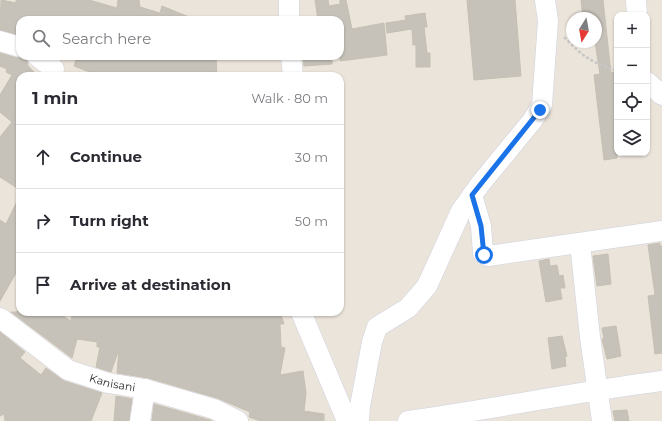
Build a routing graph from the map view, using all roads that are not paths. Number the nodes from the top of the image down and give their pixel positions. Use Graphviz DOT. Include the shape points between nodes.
graph roads {
  1 [pos="289,0"];
  2 [pos="545,0"];
  3 [pos="636,0"];
  4 [pos="637,12"];
  5 [pos="290,16"];
  6 [pos="0,41"];
  7 [pos="16,46"];
  8 [pos="42,60"];
  9 [pos="291,60"];
  10 [pos="54,69"];
  11 [pos="293,72"];
  12 [pos="649,84"];
  13 [pos="662,96"];
  14 [pos="472,195"];
  15 [pos="662,231"];
  16 [pos="580,243"];
  17 [pos="303,316"];
  18 [pos="0,318"];
  19 [pos="662,381"];
  20 [pos="145,389"];
  21 [pos="597,389"];
  22 [pos="140,421"];
  23 [pos="238,421"];
  24 [pos="347,421"];
  25 [pos="359,421"];
  26 [pos="408,421"];
  27 [pos="602,421"];
  1 -- 5 [label="street"];
  2 -- 14 [label="street" via="548,21 542,105"];
  3 -- 4 [label="street"];
  6 -- 7 [label="street"];
  8 -- 10 [label="street"];
  9 -- 11 [label="street"];
  12 -- 13 [label="street"];
  14 -- 16 [label="street" via="481,226 483,253 486,256"];
  14 -- 25 [label="street" via="427,286 408,308 377,327"];
  15 -- 16 [label="street"];
  16 -- 21 [label="street"];
  17 -- 24 [label="street"];
  18 -- 20 [label="street, Kanisani" via="68,370 108,383"];
  19 -- 21 [label="street"];
  20 -- 22 [label="street"];
  20 -- 23 [label="street, Kanisani" via="214,410"];
  21 -- 26 [label="street"];
  21 -- 27 [label="street"];
}
